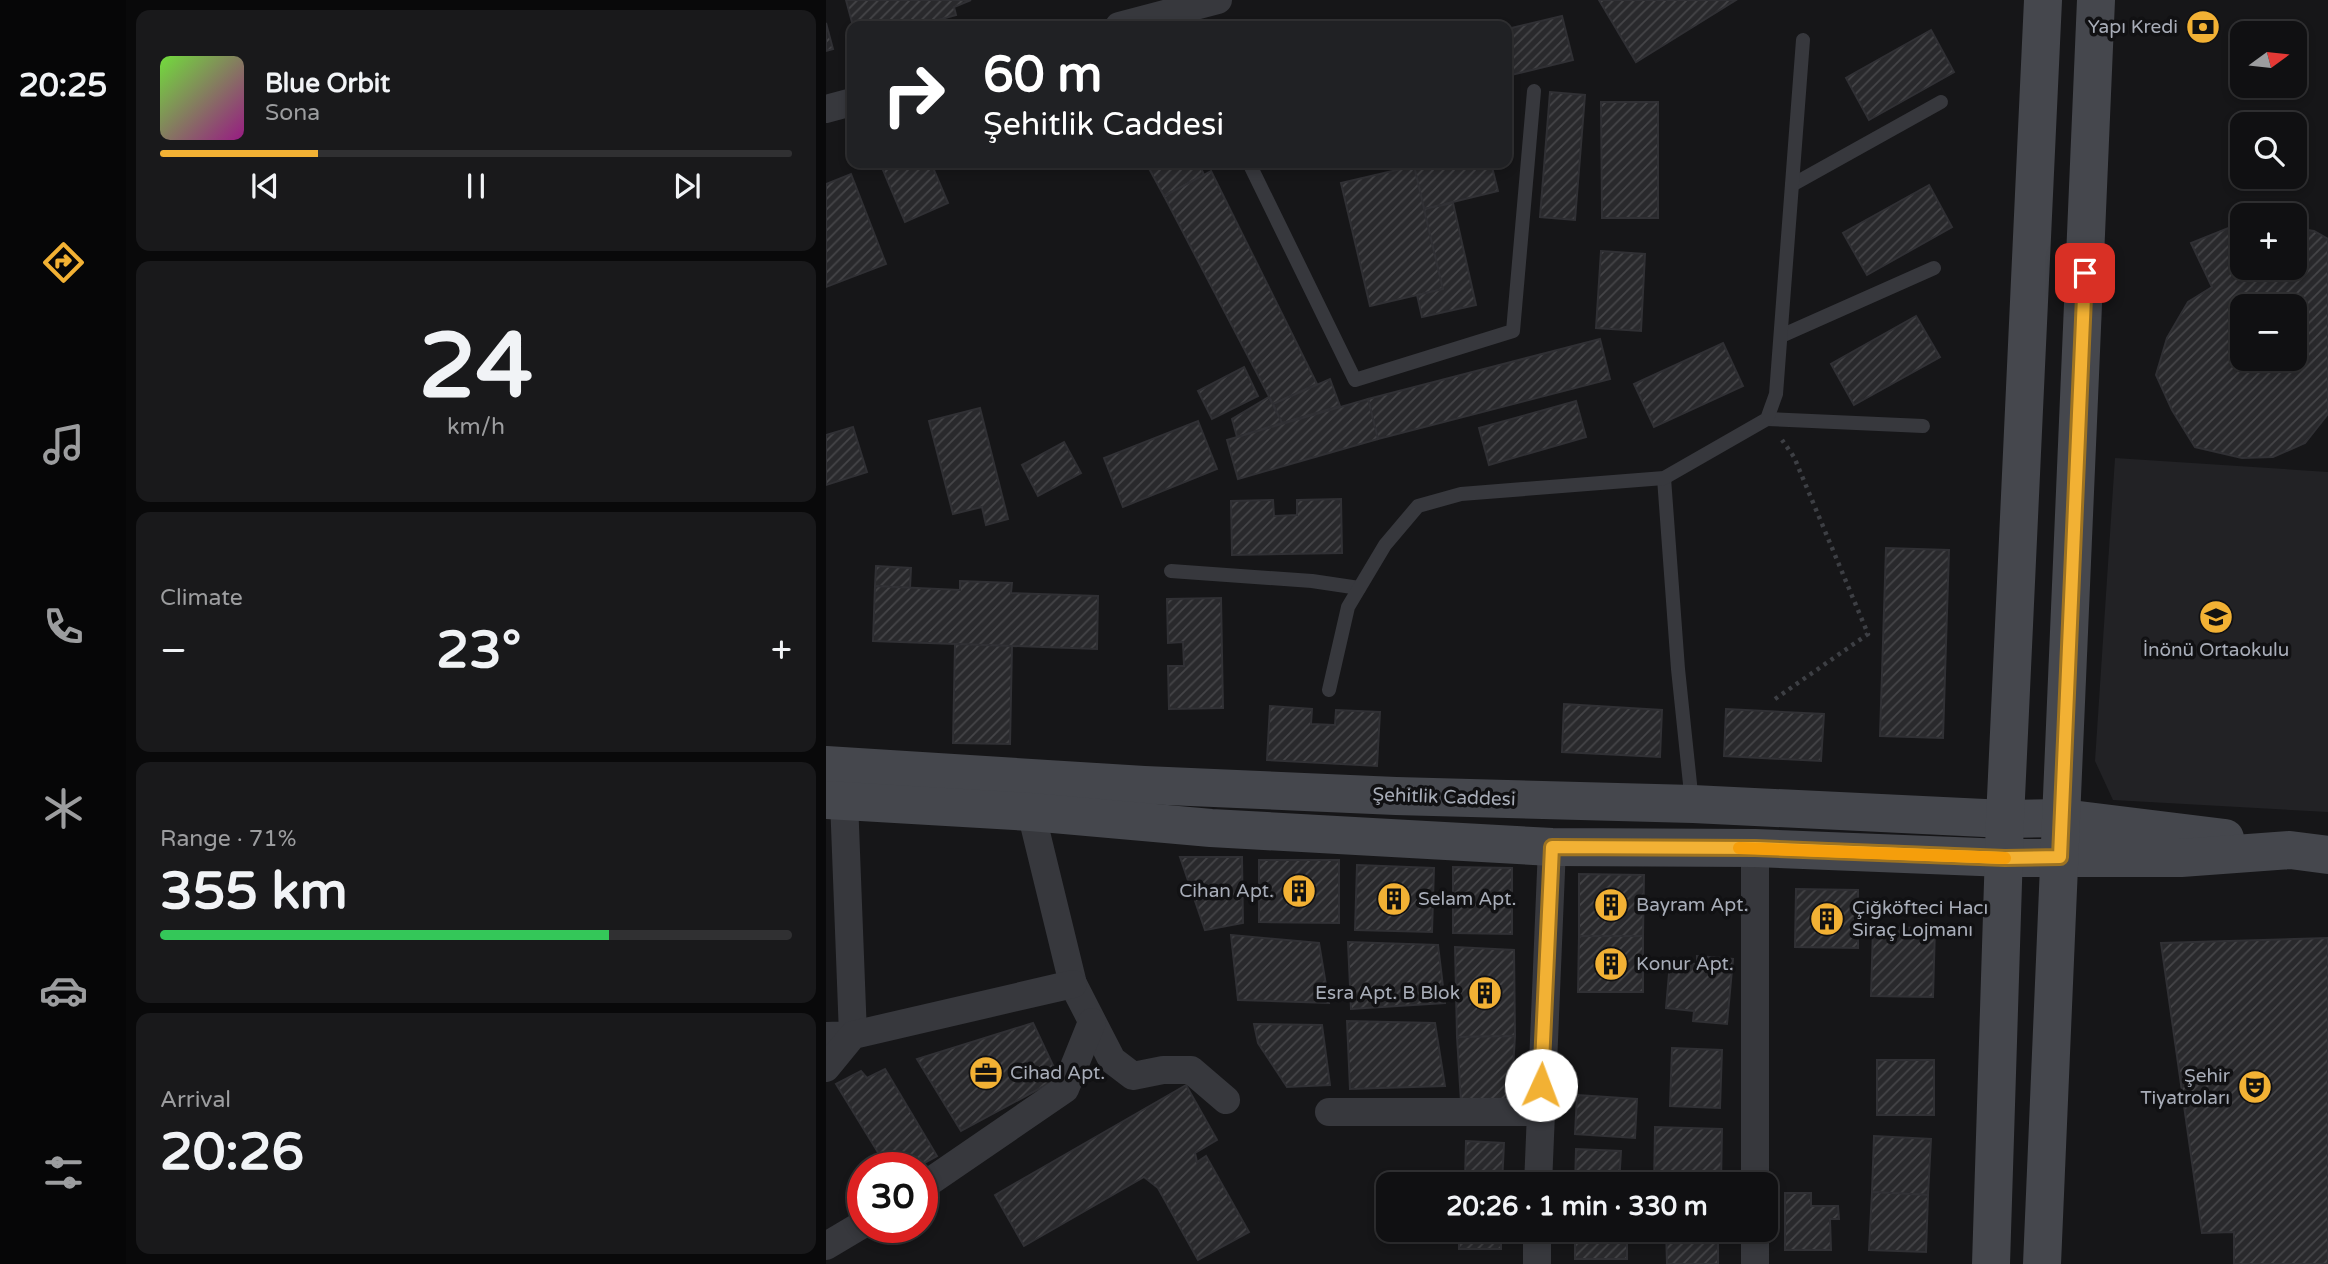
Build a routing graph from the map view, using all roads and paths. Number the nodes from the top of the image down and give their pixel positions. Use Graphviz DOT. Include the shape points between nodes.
graph roads {
  1 [pos="1218,0"];
  2 [pos="2043,0"];
  3 [pos="2096,0"];
  4 [pos="1175,12"];
  5 [pos="1139,21"];
  6 [pos="1803,40"];
  7 [pos="1534,91"];
  8 [pos="1941,102"];
  9 [pos="847,104"];
  10 [pos="826,110"];
  11 [pos="1251,168"];
  12 [pos="1792,185"];
  13 [pos="1934,268"];
  14 [pos="1781,336"];
  15 [pos="1767,419"];
  16 [pos="1923,426"];
  17 [pos="1664,478"];
  18 [pos="1171,571"];
  19 [pos="1359,588"];
  20 [pos="1329,690"];
  21 [pos="1775,699"];
  22 [pos="826,765"];
  23 [pos="835,800"];
  24 [pos="1693,804"];
  25 [pos="1031,812"];
  26 [pos="2063,818"];
  27 [pos="2005,819"];
  28 [pos="1552,847"];
  29 [pos="1755,848"];
  30 [pos="2290,850"];
  31 [pos="2328,855"];
  32 [pos="2060,857"];
  33 [pos="2005,858"];
  34 [pos="1073,984"];
  35 [pos="1092,1022"];
  36 [pos="839,1035"];
  37 [pos="826,1068"];
  38 [pos="1226,1100"];
  39 [pos="1329,1112"];
  40 [pos="1540,1112"];
  41 [pos="1538,1172"];
  42 [pos="1755,1172"];
  43 [pos="938,1176"];
  44 [pos="847,1234"];
  45 [pos="1537,1242"];
  46 [pos="1755,1242"];
  47 [pos="826,1246"];
  48 [pos="1537,1264"];
  49 [pos="1755,1264"];
  50 [pos="1991,1264"];
  51 [pos="2042,1264"];
  1 -- 4 [label="street"];
  2 -- 27 [label="street"];
  3 -- 26 [label="street"];
  4 -- 5 [label="street"];
  6 -- 12 [label="lane"];
  7 -- 11 [label="lane" via="1513,331 1355,380"];
  8 -- 12 [label="lane"];
  9 -- 10 [label="street"];
  12 -- 14 [label="lane"];
  13 -- 14 [label="lane"];
  14 -- 15 [label="lane" via="1776,394"];
  15 -- 16 [label="lane"];
  15 -- 17 [label="lane"];
  15 -- 21 [label="path" via="1794,457 1868,634"];
  17 -- 19 [label="lane" via="1461,494 1418,506 1385,545"];
  17 -- 24 [label="lane"];
  18 -- 19 [label="lane"];
  19 -- 20 [label="lane" via="1348,607"];
  22 -- 24 [label="street, Şehitlik Caddesi" via="1144,785"];
  23 -- 25 [label="street"];
  23 -- 36 [label="street"];
  24 -- 27 [label="street, Şehitlik Caddesi"];
  25 -- 28 [label="street" via="1211,828"];
  25 -- 34 [label="street"];
  26 -- 27 [label="street, Şehitlik Caddesi"];
  26 -- 30 [label="street, Şehitlik Caddesi" via="2196,833"];
  26 -- 32 [label="street"];
  27 -- 33 [label="street"];
  28 -- 29 [label="street"];
  28 -- 40 [label="street"];
  29 -- 33 [label="street"];
  29 -- 42 [label="street"];
  30 -- 31 [label="street"];
  30 -- 32 [label="street" via="2181,858"];
  32 -- 33 [label="street"];
  32 -- 51 [label="street"];
  33 -- 50 [label="street"];
  34 -- 35 [label="street"];
  34 -- 36 [label="street"];
  35 -- 38 [label="street" via="1112,1060 1133,1076 1191,1070"];
  35 -- 43 [label="street" via="1065,1089"];
  36 -- 37 [label="street"];
  39 -- 40 [label="street"];
  40 -- 41 [label="street"];
  44 -- 47 [label="street"];
  45 -- 48 [label="street"];
  46 -- 49 [label="street"];
}
